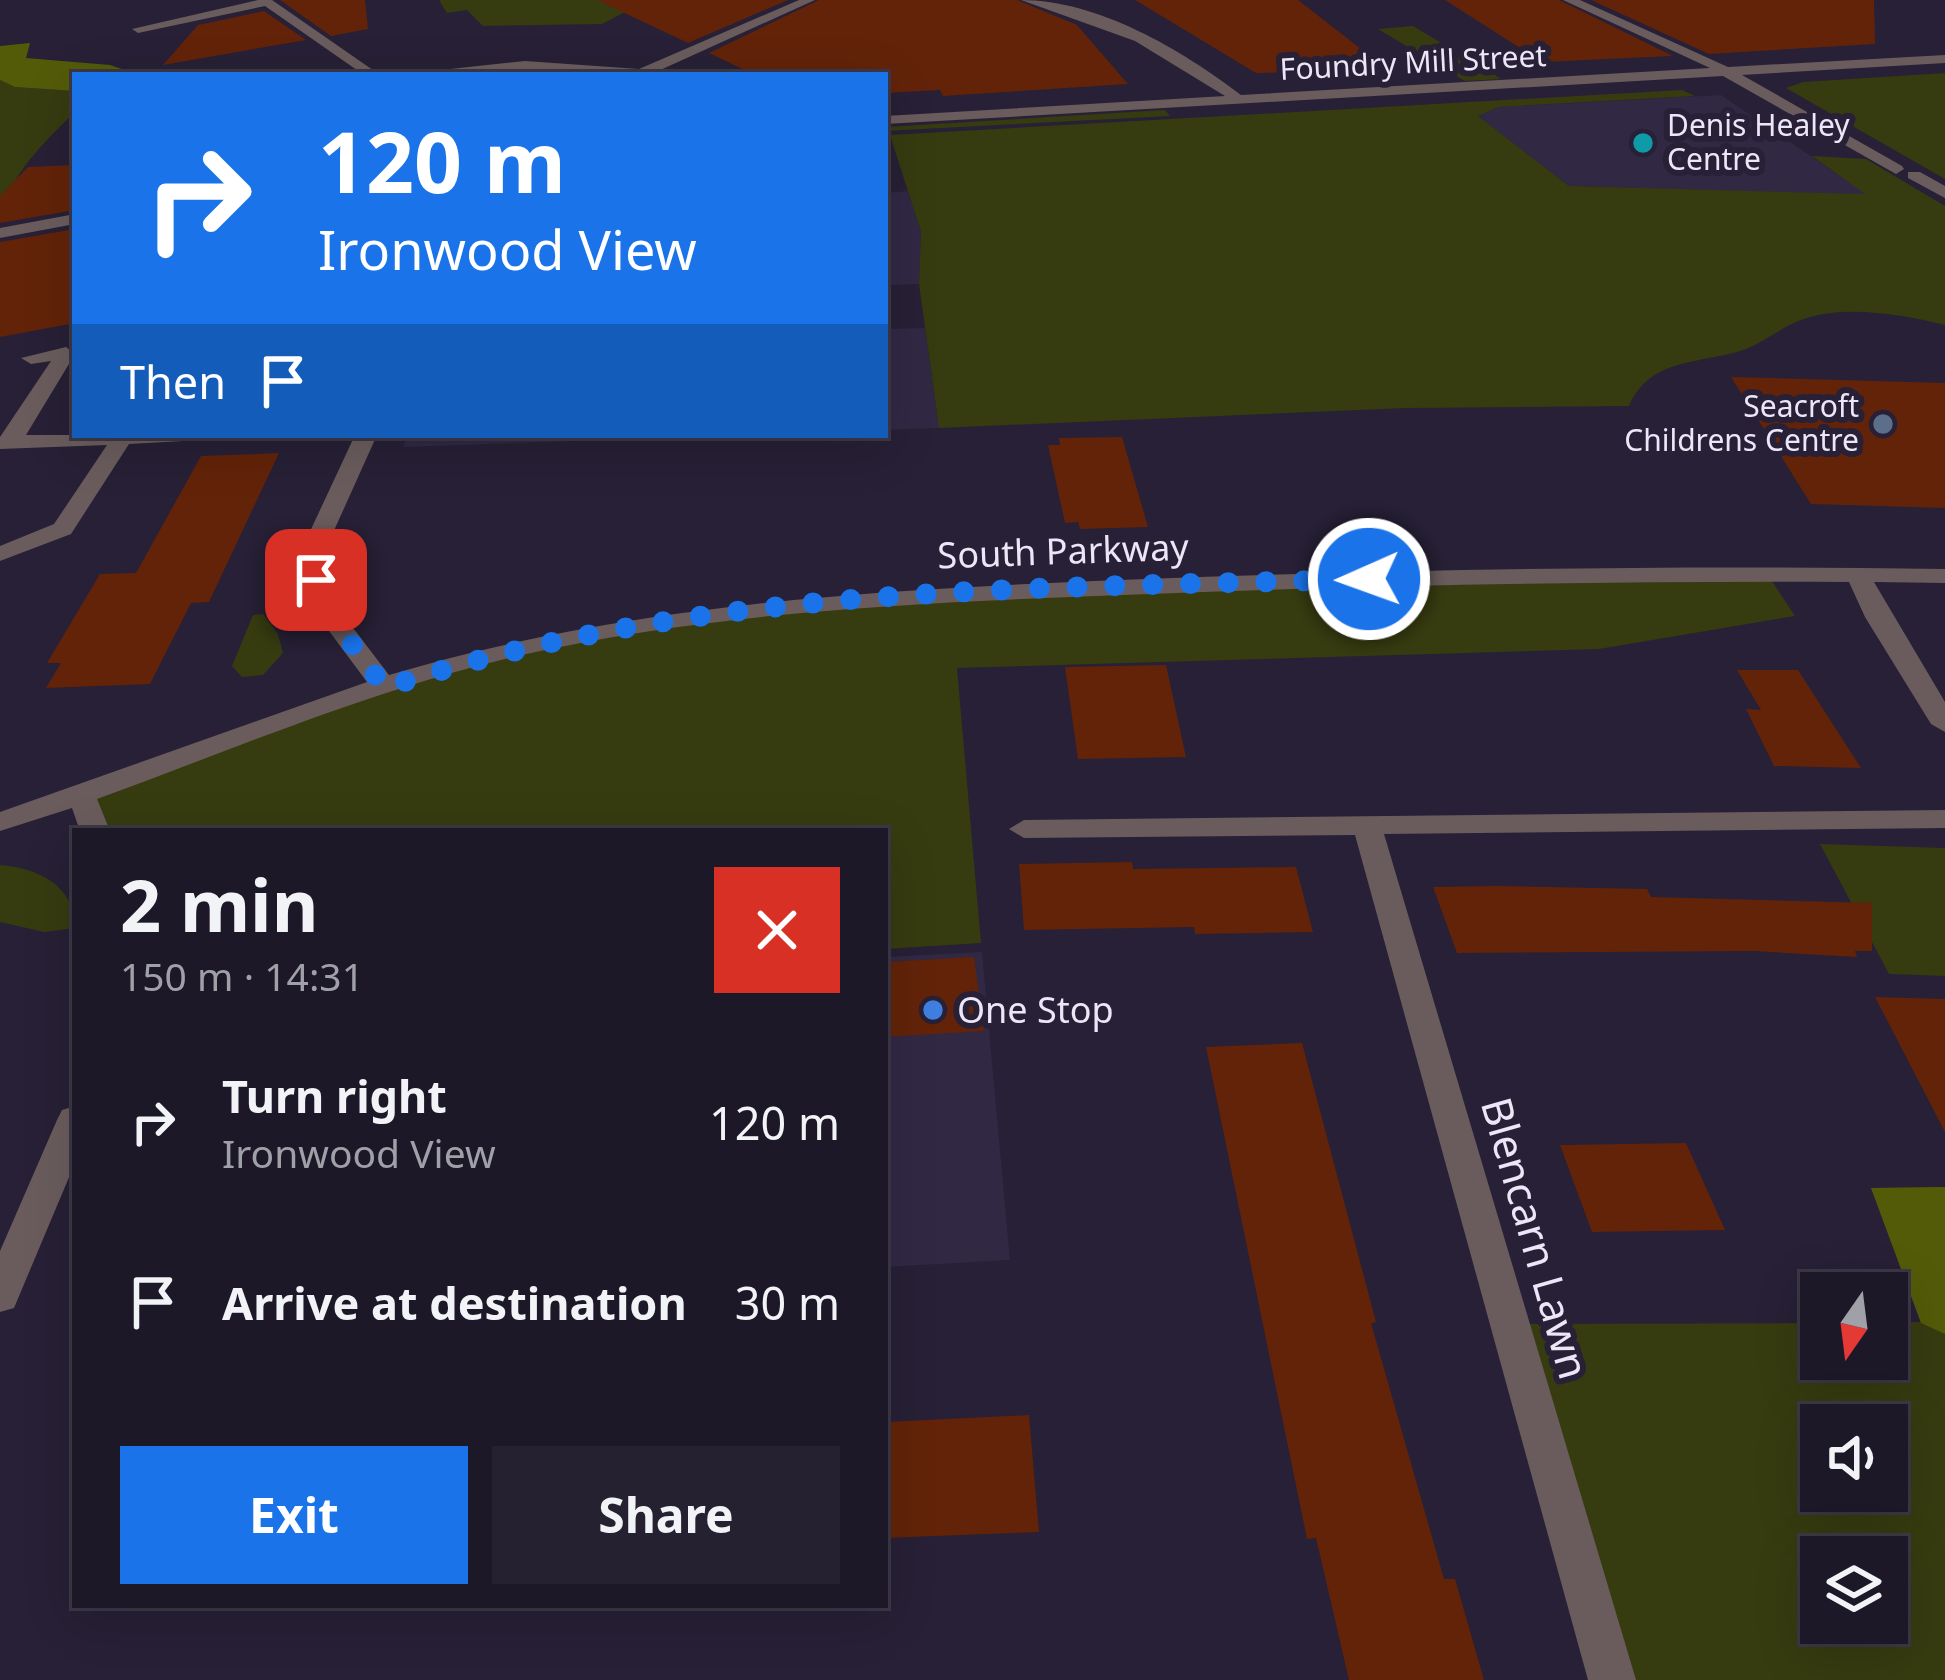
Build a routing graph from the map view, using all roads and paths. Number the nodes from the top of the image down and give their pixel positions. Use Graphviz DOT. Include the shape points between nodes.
graph roads {
  1 [pos="809,0"];
  2 [pos="1027,0"];
  3 [pos="1570,0"];
  4 [pos="266,1"];
  5 [pos="138,29"];
  6 [pos="1945,59"];
  7 [pos="369,72"];
  8 [pos="439,72"];
  9 [pos="623,72"];
  10 [pos="655,72"];
  11 [pos="1730,72"];
  12 [pos="1240,101"];
  13 [pos="888,120"];
  14 [pos="1896,169"];
  15 [pos="1914,175"];
  16 [pos="1945,193"];
  17 [pos="72,220"];
  18 [pos="0,233"];
  19 [pos="31,358"];
  20 [pos="122,438"];
  21 [pos="365,438"];
  22 [pos="6,442"];
  23 [pos="0,554"];
  24 [pos="1858,574"];
  25 [pos="1945,576"];
  26 [pos="385,688"];
  27 [pos="1945,724"];
  28 [pos="82,797"];
  29 [pos="1945,819"];
  30 [pos="0,822"];
  31 [pos="1366,822"];
  32 [pos="93,828"];
  33 [pos="1024,829"];
  34 [pos="72,1127"];
  35 [pos="0,1296"];
  36 [pos="1612,1680"];
  1 -- 10 [label="street"];
  2 -- 12 [label="street" via="1156,45"];
  3 -- 11 [label="street"];
  4 -- 5 [label="street"];
  4 -- 7 [label="street"];
  6 -- 11 [label="street, Foundry Mill Street"];
  8 -- 9 [label="street" via="525,65"];
  11 -- 12 [label="street, Foundry Mill Street"];
  11 -- 14 [label="street"];
  12 -- 13 [label="street, Foundry Mill Street"];
  15 -- 16 [label="street"];
  17 -- 18 [label="street"];
  19 -- 22 [label="street" via="66,353"];
  20 -- 22 [label="street"];
  20 -- 23 [label="street" via="64,529"];
  21 -- 26 [label="street" via="311,555 322,604"];
  24 -- 25 [label="street, South Parkway"];
  24 -- 26 [label="street, South Parkway" via="1553,572 910,597 611,630"];
  24 -- 27 [label="street"];
  26 -- 28 [label="street, South Parkway"];
  28 -- 30 [label="street, South Parkway"];
  28 -- 32 [label="street"];
  29 -- 31 [label="street"];
  31 -- 33 [label="street"];
  31 -- 36 [label="street, Blencarn Lawn"];
  34 -- 35 [label="street"];
}
